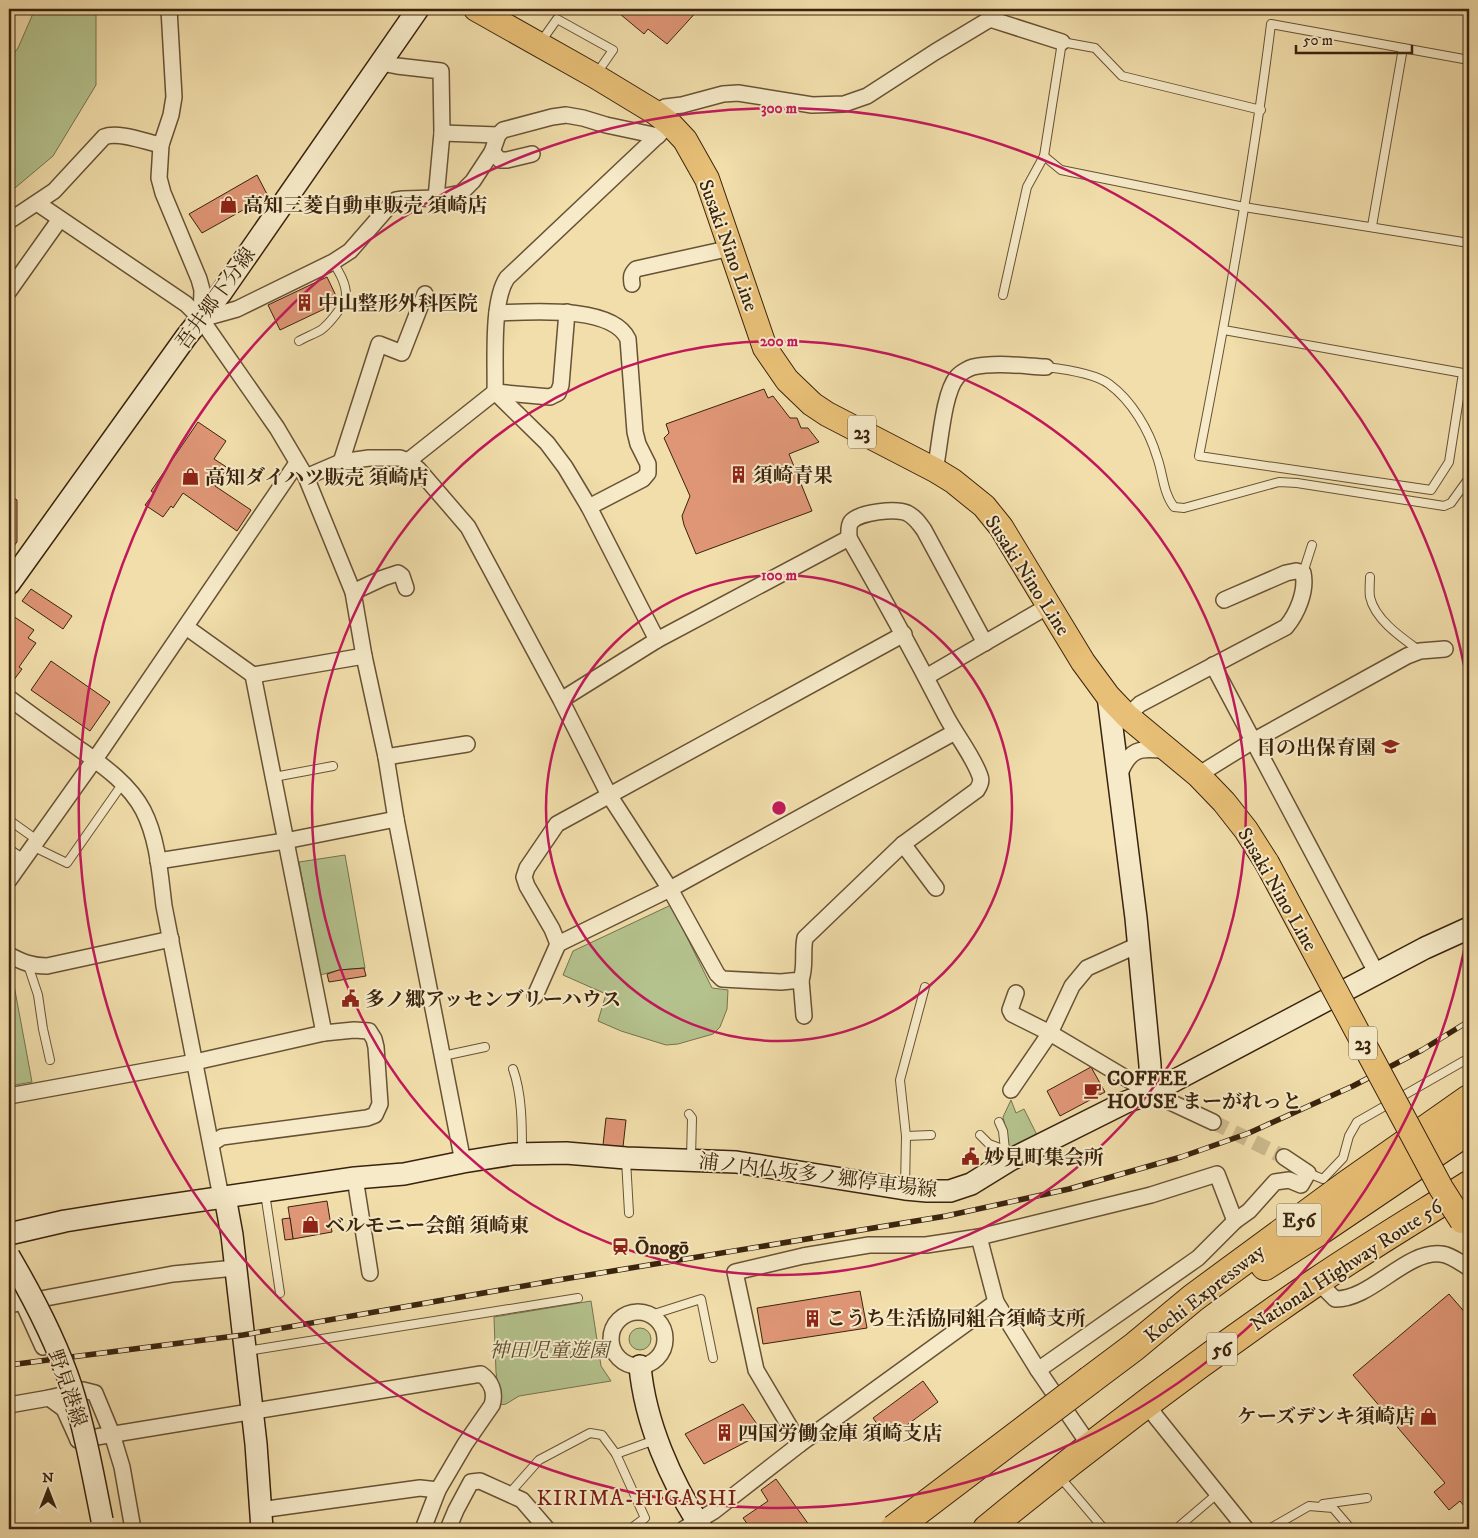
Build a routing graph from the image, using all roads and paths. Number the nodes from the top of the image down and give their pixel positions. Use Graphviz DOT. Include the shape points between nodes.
graph roads {
  1 [pos="168,9"];
  2 [pos="476,9"];
  3 [pos="408,14"];
  4 [pos="1062,42"];
  5 [pos="539,45"];
  6 [pos="1403,48"];
  7 [pos="1469,60"];
  8 [pos="381,63"];
  9 [pos="595,76"];
  10 [pos="1261,110"];
  11 [pos="661,124"];
  12 [pos="442,133"];
  13 [pos="498,135"];
  14 [pos="161,146"];
  15 [pos="492,152"];
  16 [pos="532,154"];
  17 [pos="1044,156"];
  18 [pos="436,198"];
  19 [pos="37,203"];
  20 [pos="1244,207"];
  21 [pos="60,219"];
  22 [pos="9,221"];
  23 [pos="1372,226"];
  24 [pos="1469,243"];
  25 [pos="731,248"];
  26 [pos="333,262"];
  27 [pos="632,284"];
  28 [pos="9,291"];
  29 [pos="424,294"];
  30 [pos="1003,295"];
  31 [pos="567,312"];
  32 [pos="497,313"];
  33 [pos="201,319"];
  34 [pos="1224,330"];
  35 [pos="299,341"];
  36 [pos="1046,366"];
  37 [pos="495,392"];
  38 [pos="408,461"];
  39 [pos="341,462"];
  40 [pos="297,463"];
  41 [pos="934,470"];
  42 [pos="306,477"];
  43 [pos="1469,478"];
  44 [pos="589,507"];
  45 [pos="849,538"];
  46 [pos="1312,545"];
  47 [pos="1303,573"];
  48 [pos="1370,577"];
  49 [pos="9,584"];
  50 [pos="406,588"];
  51 [pos="353,592"];
  52 [pos="1224,600"];
  53 [pos="1050,605"];
  54 [pos="186,627"];
  55 [pos="904,634"];
  56 [pos="657,640"];
  57 [pos="985,643"];
  58 [pos="1445,649"];
  59 [pos="1420,651"];
  60 [pos="364,656"];
  61 [pos="1213,665"];
  62 [pos="253,675"];
  63 [pos="926,677"];
  64 [pos="1108,696"];
  65 [pos="9,698"];
  66 [pos="561,700"];
  67 [pos="1127,716"];
  68 [pos="955,732"];
  69 [pos="1253,741"];
  70 [pos="467,744"];
  71 [pos="1171,752"];
  72 [pos="386,757"];
  73 [pos="94,760"];
  74 [pos="333,766"];
  75 [pos="1198,774"];
  76 [pos="1119,776"];
  77 [pos="274,777"];
  78 [pos="124,783"];
  79 [pos="609,795"];
  80 [pos="396,818"];
  81 [pos="9,820"];
  82 [pos="285,841"];
  83 [pos="34,843"];
  84 [pos="903,844"];
  85 [pos="9,848"];
  86 [pos="24,859"];
  87 [pos="158,861"];
  88 [pos="9,880"];
  89 [pos="936,888"];
  90 [pos="670,889"];
  91 [pos="1469,928"];
  92 [pos="171,939"];
  93 [pos="558,944"];
  94 [pos="1138,945"];
  95 [pos="9,955"];
  96 [pos="28,964"];
  97 [pos="1376,974"];
  98 [pos="801,980"];
  99 [pos="925,986"];
  100 [pos="1016,993"];
  101 [pos="535,996"];
  102 [pos="804,1016"];
  103 [pos="324,1033"];
  104 [pos="1050,1033"];
  105 [pos="485,1047"];
  106 [pos="443,1056"];
  107 [pos="1469,1058"];
  108 [pos="50,1060"];
  109 [pos="195,1062"];
  110 [pos="513,1069"];
  111 [pos="1011,1090"];
  112 [pos="1151,1093"];
  113 [pos="9,1096"];
  114 [pos="1469,1099"];
  115 [pos="689,1114"];
  116 [pos="999,1122"];
  117 [pos="1213,1122"];
  118 [pos="1469,1130"];
  119 [pos="931,1135"];
  120 [pos="980,1135"];
  121 [pos="906,1136"];
  122 [pos="211,1144"];
  123 [pos="522,1154"];
  124 [pos="1007,1155"];
  125 [pos="1284,1157"];
  126 [pos="626,1158"];
  127 [pos="690,1160"];
  128 [pos="463,1162"];
  129 [pos="1308,1173"];
  130 [pos="355,1178"];
  131 [pos="1469,1185"];
  132 [pos="905,1189"];
  133 [pos="265,1191"];
  134 [pos="223,1197"];
  135 [pos="629,1213"];
  136 [pos="1235,1221"];
  137 [pos="1466,1226"];
  138 [pos="10,1232"];
  139 [pos="979,1237"];
  140 [pos="9,1256"];
  141 [pos="236,1268"];
  142 [pos="1469,1268"];
  143 [pos="370,1273"];
  144 [pos="9,1276"];
  145 [pos="1317,1281"];
  146 [pos="280,1293"];
  147 [pos="578,1298"];
  148 [pos="996,1302"];
  149 [pos="16,1304"];
  150 [pos="651,1314"];
  151 [pos="43,1347"];
  152 [pos="1134,1347"];
  153 [pos="246,1352"];
  154 [pos="713,1358"];
  155 [pos="640,1366"];
  156 [pos="1038,1370"];
  157 [pos="49,1398"];
  158 [pos="1148,1403"];
  159 [pos="9,1405"];
  160 [pos="252,1412"];
  161 [pos="112,1434"];
  162 [pos="657,1439"];
  163 [pos="78,1440"];
  164 [pos="800,1444"];
  165 [pos="1090,1446"];
  166 [pos="616,1454"];
  167 [pos="1056,1472"];
  168 [pos="438,1490"];
  169 [pos="1217,1494"];
  170 [pos="508,1495"];
  171 [pos="1367,1498"];
  172 [pos="1309,1506"];
  173 [pos="261,1520"];
  174 [pos="101,1526"];
  175 [pos="694,1527"];
  176 [pos="133,1529"];
  177 [pos="423,1529"];
  178 [pos="448,1529"];
  179 [pos="546,1529"];
  180 [pos="630,1529"];
  181 [pos="894,1529"];
  182 [pos="987,1529"];
  183 [pos="1104,1529"];
  184 [pos="1176,1529"];
  185 [pos="1246,1529"];
  186 [pos="1269,1529"];
  187 [pos="1351,1529"];
  1 -- 14 [label="street" via="174,96"];
  2 -- 5 [label="main road, Susaki Nino Line / 23"];
  3 -- 8 [label="main road, 吾井郷下分線"];
  4 -- 10 [label="lane" via="1095,48 1122,76"];
  4 -- 11 [label="street" via="990,19 867,96 844,104 812,105 738,93 723,94 665,107"];
  4 -- 17 [label="lane"];
  5 -- 9 [label="main road, Susaki Nino Line / 23"];
  5 -- 9 [label="lane" via="557,19 613,50"];
  6 -- 7 [label="lane"];
  6 -- 10 [label="lane" via="1271,24"];
  6 -- 23 [label="lane"];
  8 -- 12 [label="street" via="441,71"];
  8 -- 33 [label="main road, 吾井郷下分線"];
  9 -- 11 [label="main road, Susaki Nino Line / 23"];
  10 -- 20 [label="lane"];
  11 -- 13 [label="street" via="606,125 566,116 513,126"];
  11 -- 25 [label="main road, Susaki Nino Line / 23" via="686,140 706,179"];
  11 -- 32 [label="street" via="508,278 500,293"];
  12 -- 13 [label="street"];
  12 -- 18 [label="street"];
  13 -- 15 [label="street"];
  14 -- 19 [label="street" via="108,135 54,191"];
  14 -- 33 [label="street" via="159,178 162,193 201,285"];
  15 -- 16 [label="street" via="500,160"];
  15 -- 18 [label="street" via="461,193"];
  17 -- 20 [label="lane" via="1061,170"];
  17 -- 30 [label="lane" via="1026,187"];
  18 -- 26 [label="street" via="396,200 350,251"];
  19 -- 21 [label="street"];
  19 -- 22 [label="street"];
  20 -- 23 [label="lane"];
  20 -- 34 [label="lane"];
  21 -- 28 [label="street"];
  21 -- 33 [label="street" via="186,304"];
  23 -- 24 [label="lane"];
  25 -- 27 [label="street" via="636,270 632,272"];
  25 -- 41 [label="main road, Susaki Nino Line / 23" via="765,348 787,380 827,414"];
  26 -- 33 [label="street" via="237,309"];
  26 -- 35 [label="lane" via="343,280 345,300 322,329"];
  29 -- 39 [label="street" via="402,353 378,344"];
  31 -- 32 [label="street"];
  31 -- 37 [label="street" via="558,393 550,397"];
  31 -- 44 [label="street" via="615,324 624,331 628,339 636,438 648,464 648,473 642,479"];
  32 -- 37 [label="street"];
  33 -- 40 [label="street" via="277,428"];
  33 -- 49 [label="main road, 吾井郷下分線"];
  34 -- 34 [label="lane" via="1199,456 1431,490 1450,462 1463,373"];
  36 -- 41 [label="street" via="971,367 957,376 945,410"];
  36 -- 43 [label="lane" via="1108,383 1131,406 1157,454 1169,501 1174,507 1184,508 1279,482 1444,506 1451,503"];
  37 -- 38 [label="street"];
  37 -- 44 [label="street" via="547,443 566,467"];
  38 -- 39 [label="street" via="369,458"];
  38 -- 66 [label="street" via="418,468 468,527"];
  39 -- 42 [label="street"];
  40 -- 42 [label="street"];
  40 -- 54 [label="street"];
  41 -- 53 [label="main road, Susaki Nino Line / 23" via="990,513"];
  42 -- 51 [label="street"];
  44 -- 56 [label="street"];
  45 -- 55 [label="street"];
  45 -- 56 [label="street"];
  45 -- 57 [label="street" via="849,526 859,517 889,510 906,512 914,517"];
  46 -- 47 [label="lane"];
  47 -- 52 [label="street" via="1286,573"];
  47 -- 61 [label="street" via="1305,582 1301,599 1286,627"];
  48 -- 59 [label="lane" via="1374,609 1387,625"];
  50 -- 51 [label="street" via="398,573"];
  51 -- 60 [label="street"];
  53 -- 57 [label="street"];
  53 -- 64 [label="main road, Susaki Nino Line / 23" via="1083,662"];
  54 -- 62 [label="street"];
  54 -- 73 [label="street"];
  55 -- 63 [label="street"];
  55 -- 79 [label="street"];
  56 -- 66 [label="street"];
  57 -- 63 [label="street"];
  58 -- 59 [label="street"];
  59 -- 69 [label="street"];
  60 -- 62 [label="street"];
  60 -- 72 [label="street"];
  61 -- 67 [label="street" via="1140,704"];
  61 -- 69 [label="street"];
  62 -- 77 [label="street"];
  63 -- 68 [label="street"];
  64 -- 67 [label="main road, Susaki Nino Line / 23"];
  64 -- 76 [label="main road"];
  65 -- 73 [label="street"];
  66 -- 79 [label="street"];
  67 -- 71 [label="main road, Susaki Nino Line / 23"];
  68 -- 84 [label="street" via="976,766 980,784 977,790"];
  68 -- 90 [label="street"];
  69 -- 75 [label="street"];
  69 -- 97 [label="street"];
  70 -- 72 [label="street"];
  71 -- 75 [label="main road, Susaki Nino Line / 23"];
  71 -- 76 [label="street" via="1148,748 1138,751 1125,761"];
  72 -- 80 [label="street"];
  73 -- 78 [label="street"];
  73 -- 83 [label="street"];
  74 -- 77 [label="lane"];
  75 -- 137 [label="main road, Susaki Nino Line / 23, bridge" via="1241,823 1267,863 1441,1188"];
  76 -- 94 [label="main road"];
  77 -- 82 [label="street"];
  78 -- 83 [label="lane" via="67,863"];
  78 -- 87 [label="street" via="143,810"];
  79 -- 90 [label="street"];
  79 -- 93 [label="street" via="557,824 524,876"];
  80 -- 82 [label="street"];
  80 -- 106 [label="street"];
  81 -- 83 [label="lane"];
  82 -- 87 [label="street"];
  82 -- 103 [label="street"];
  83 -- 86 [label="street"];
  84 -- 89 [label="street"];
  84 -- 98 [label="street" via="805,938"];
  85 -- 86 [label="lane"];
  86 -- 88 [label="street"];
  87 -- 92 [label="street"];
  90 -- 93 [label="street"];
  90 -- 98 [label="street" via="722,979"];
  91 -- 97 [label="main road, 浦ノ内仏坂多ノ郷停車場線"];
  92 -- 96 [label="street" via="47,966"];
  92 -- 109 [label="street"];
  93 -- 101 [label="street"];
  94 -- 104 [label="street" via="1087,968 1072,986"];
  94 -- 112 [label="main road"];
  95 -- 96 [label="street"];
  96 -- 108 [label="lane" via="38,994"];
  97 -- 112 [label="main road, 浦ノ内仏坂多ノ郷停車場線"];
  98 -- 102 [label="street"];
  99 -- 121 [label="lane" via="900,1080"];
  100 -- 104 [label="street" via="1010,1010 1012,1014"];
  103 -- 109 [label="street"];
  103 -- 122 [label="street" via="368,1030 374,1039 380,1104 375,1115 222,1138"];
  104 -- 111 [label="street"];
  104 -- 112 [label="street"];
  105 -- 106 [label="lane"];
  106 -- 128 [label="street"];
  107 -- 129 [label="lane" via="1357,1122 1343,1158 1323,1179"];
  109 -- 113 [label="street"];
  109 -- 122 [label="street"];
  110 -- 123 [label="lane" via="518,1090"];
  112 -- 117 [label="street"];
  112 -- 124 [label="main road, 浦ノ内仏坂多ノ郷停車場線"];
  114 -- 152 [label="highway, Kochi Expressway / E56" via="1193,1298"];
  115 -- 127 [label="lane" via="692,1118"];
  116 -- 124 [label="lane"];
  118 -- 152 [label="highway, Kochi Expressway / E56" via="1321,1230"];
  119 -- 121 [label="lane"];
  120 -- 124 [label="lane"];
  121 -- 132 [label="lane"];
  122 -- 134 [label="street"];
  123 -- 126 [label="main road, 浦ノ内仏坂多ノ郷停車場線" via="566,1153"];
  123 -- 128 [label="main road, 浦ノ内仏坂多ノ郷停車場線"];
  124 -- 132 [label="main road, 浦ノ内仏坂多ノ郷停車場線" via="971,1184 950,1190"];
  125 -- 129 [label="street"];
  126 -- 127 [label="main road, 浦ノ内仏坂多ノ郷停車場線"];
  126 -- 135 [label="lane"];
  127 -- 132 [label="main road, 浦ノ内仏坂多ノ郷停車場線" via="736,1162"];
  128 -- 130 [label="main road, 浦ノ内仏坂多ノ郷停車場線" via="404,1174"];
  129 -- 136 [label="street" via="1301,1185 1289,1180 1275,1182 1249,1211"];
  130 -- 133 [label="main road, 浦ノ内仏坂多ノ郷停車場線"];
  130 -- 143 [label="street"];
  131 -- 145 [label="highway, National Highway Route 56 / 56"];
  133 -- 134 [label="main road, 浦ノ内仏坂多ノ郷停車場線"];
  133 -- 146 [label="lane"];
  134 -- 138 [label="main road, 浦ノ内仏坂多ノ郷停車場線"];
  134 -- 141 [label="main road"];
  136 -- 139 [label="street" via="1217,1174 1151,1195"];
  136 -- 156 [label="street" via="1198,1258"];
  139 -- 148 [label="street"];
  139 -- 164 [label="street" via="926,1245 869,1245 735,1272 756,1370"];
  140 -- 174 [label="main road, 野見港線, bridge" via="44,1320 70,1384"];
  141 -- 149 [label="street" via="172,1274"];
  141 -- 153 [label="main road"];
  142 -- 145 [label="street" via="1442,1254 1421,1257 1344,1300 1335,1299"];
  144 -- 149 [label="street"];
  145 -- 158 [label="highway, National Highway Route 56 / 56"];
  147 -- 153 [label="lane"];
  148 -- 156 [label="street"];
  148 -- 164 [label="street"];
  149 -- 151 [label="street"];
  150 -- 154 [label="lane" via="701,1299"];
  150 -- 155 [label="street" via="663,1327 665,1344 656,1359"];
  150 -- 155 [label="street" via="633,1312 624,1315 612,1329 610,1338 616,1355 631,1365"];
  152 -- 181 [label="highway, Kochi Expressway / E56, bridge"];
  153 -- 160 [label="main road"];
  155 -- 162 [label="main road" via="642,1389"];
  156 -- 165 [label="street"];
  157 -- 159 [label="street"];
  157 -- 161 [label="street" via="83,1390 95,1393"];
  157 -- 163 [label="street" via="64,1409"];
  158 -- 165 [label="highway, National Highway Route 56 / 56"];
  158 -- 169 [label="street"];
  160 -- 161 [label="street"];
  160 -- 168 [label="street" via="481,1374 489,1380 494,1399 492,1405"];
  160 -- 173 [label="main road"];
  161 -- 163 [label="street"];
  161 -- 176 [label="street" via="122,1467"];
  162 -- 166 [label="lane"];
  162 -- 175 [label="main road"];
  163 -- 174 [label="street"];
  164 -- 175 [label="street"];
  165 -- 167 [label="highway, National Highway Route 56 / 56"];
  166 -- 170 [label="lane" via="602,1435 590,1432 539,1460"];
  166 -- 180 [label="lane" via="645,1518"];
  167 -- 182 [label="highway, National Highway Route 56 / 56"];
  167 -- 183 [label="lane"];
  168 -- 173 [label="street" via="420,1488"];
  168 -- 177 [label="street"];
  169 -- 184 [label="lane"];
  169 -- 185 [label="street"];
  170 -- 178 [label="street" via="480,1481 471,1482"];
  170 -- 179 [label="street" via="522,1500"];
  171 -- 172 [label="lane"];
  172 -- 186 [label="lane"];
  172 -- 187 [label="lane" via="1333,1508"];
}
